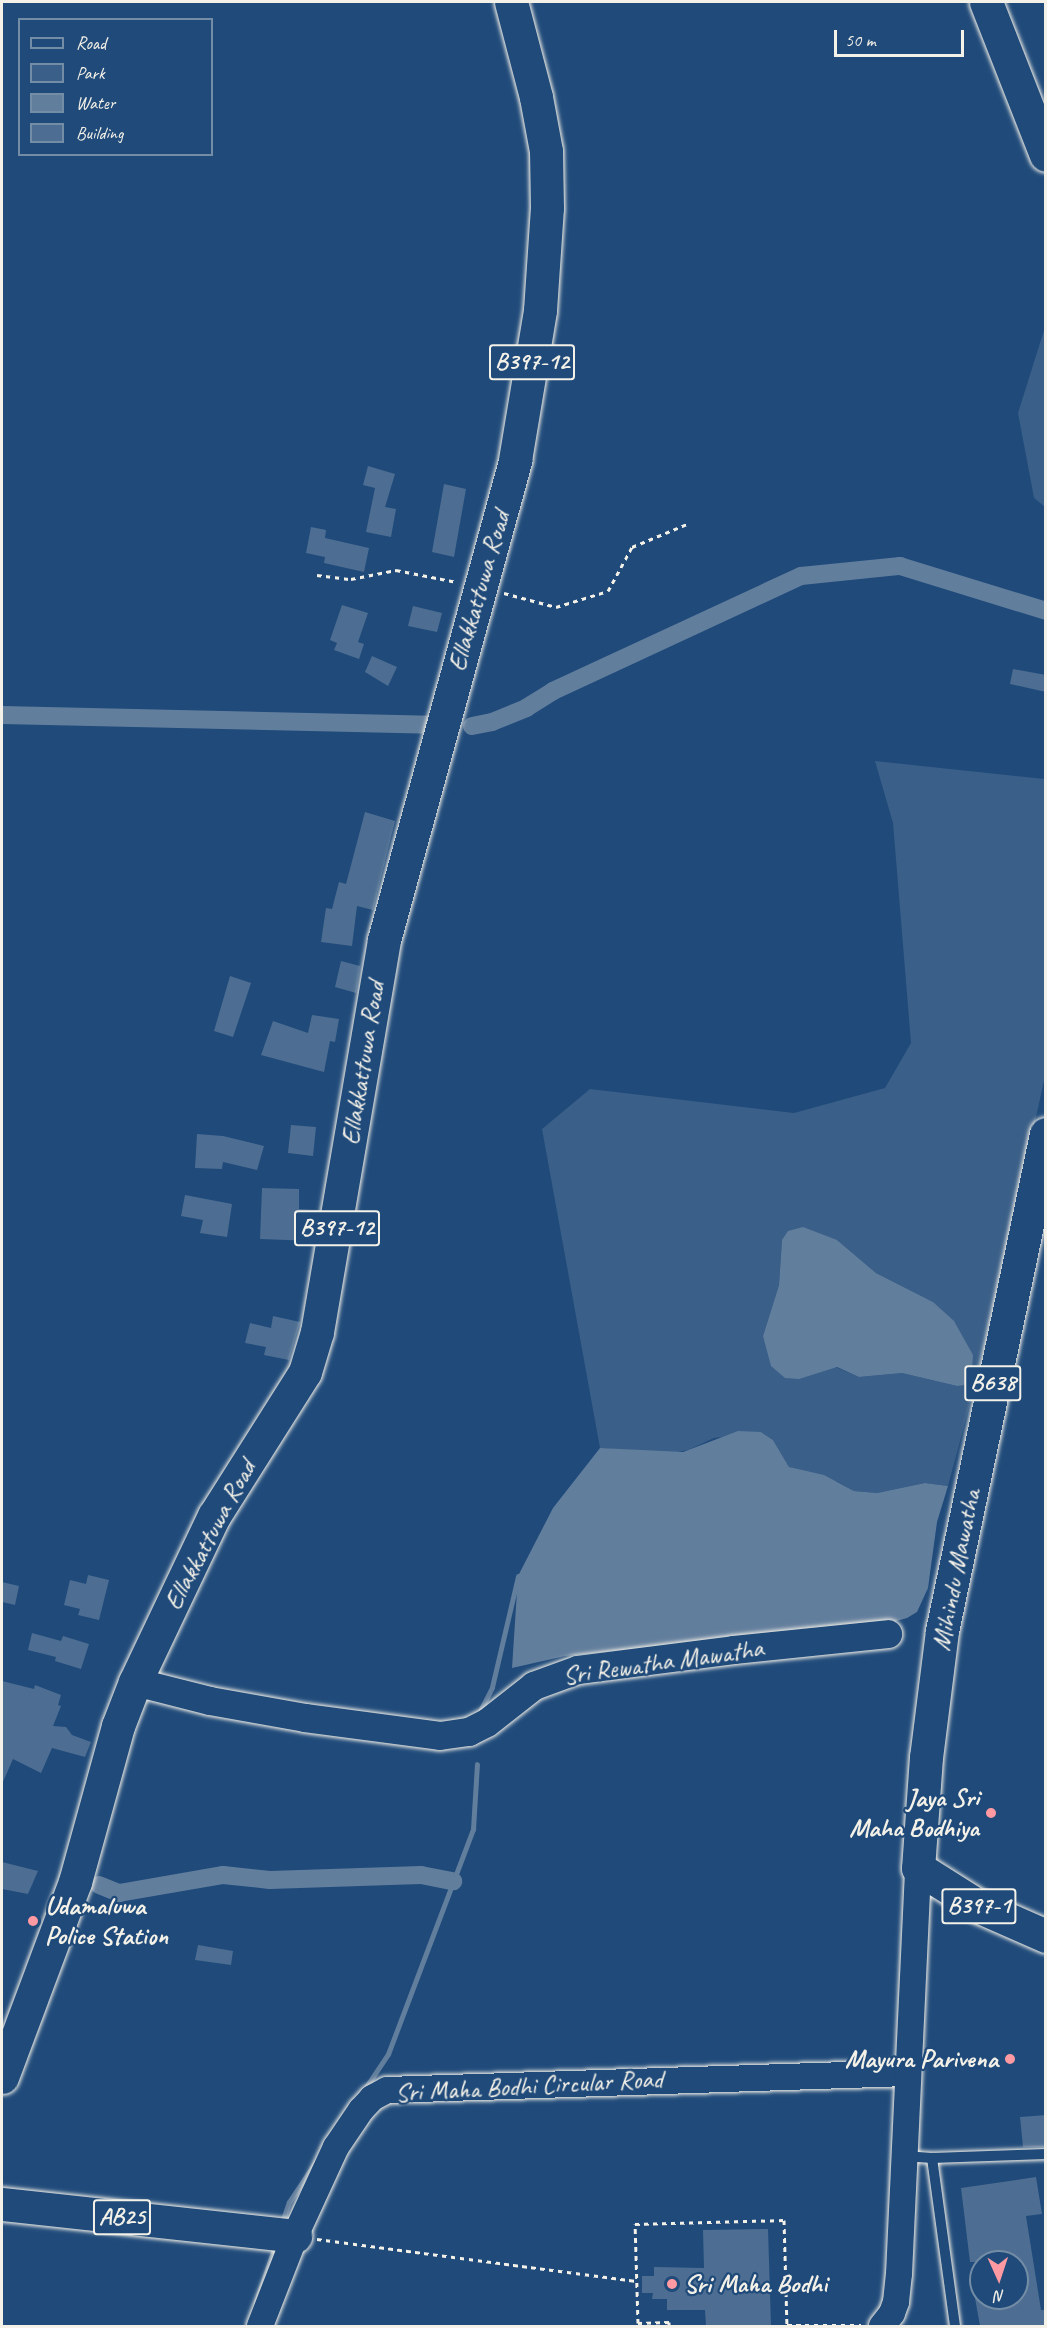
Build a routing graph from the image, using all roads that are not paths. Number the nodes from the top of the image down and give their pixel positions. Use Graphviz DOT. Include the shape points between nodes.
graph roads {
  1 [pos="511,2"];
  2 [pos="986,2"];
  3 [pos="1046,155"];
  4 [pos="1046,1134"];
  5 [pos="888,1634"];
  6 [pos="135,1682"];
  7 [pos="918,1868"];
  8 [pos="1046,1936"];
  9 [pos="2,2077"];
  10 [pos="906,2084"];
  11 [pos="1046,2154"];
  12 [pos="903,2156"];
  13 [pos="932,2158"];
  14 [pos="2,2204"];
  15 [pos="295,2236"];
  16 [pos="260,2326"];
  17 [pos="883,2326"];
  18 [pos="955,2326"];
  1 -- 6 [label="main road, Ellakkattuwa Road / B397-12" via="546,151 540,310 515,460 384,940 337,1227 311,1356 293,1393 214,1516"];
  2 -- 3 [label="main road"];
  4 -- 7 [label="main road, Mihindu Mawatha / B638" via="942,1631 926,1757"];
  5 -- 6 [label="main road, Sri Rewatha Mawatha" via="578,1670 534,1686 478,1728 440,1736 210,1701"];
  6 -- 9 [label="main road, Ellakkattuwa Road / B397-12" via="118,1726 75,1882"];
  7 -- 8 [label="main road, B397-1" via="980,1907"];
  7 -- 10 [label="street, B638"];
  10 -- 12 [label="street"];
  10 -- 15 [label="street, Sri Maha Bodhi Circular Road" via="387,2090 372,2098 348,2126"];
  11 -- 13 [label="lane"];
  12 -- 13 [label="lane"];
  12 -- 17 [label="street" via="896,2302"];
  13 -- 18 [label="lane"];
  14 -- 15 [label="main road, AB25"];
  15 -- 16 [label="street, Sri Maha Bodhi Circular Road"];
}
